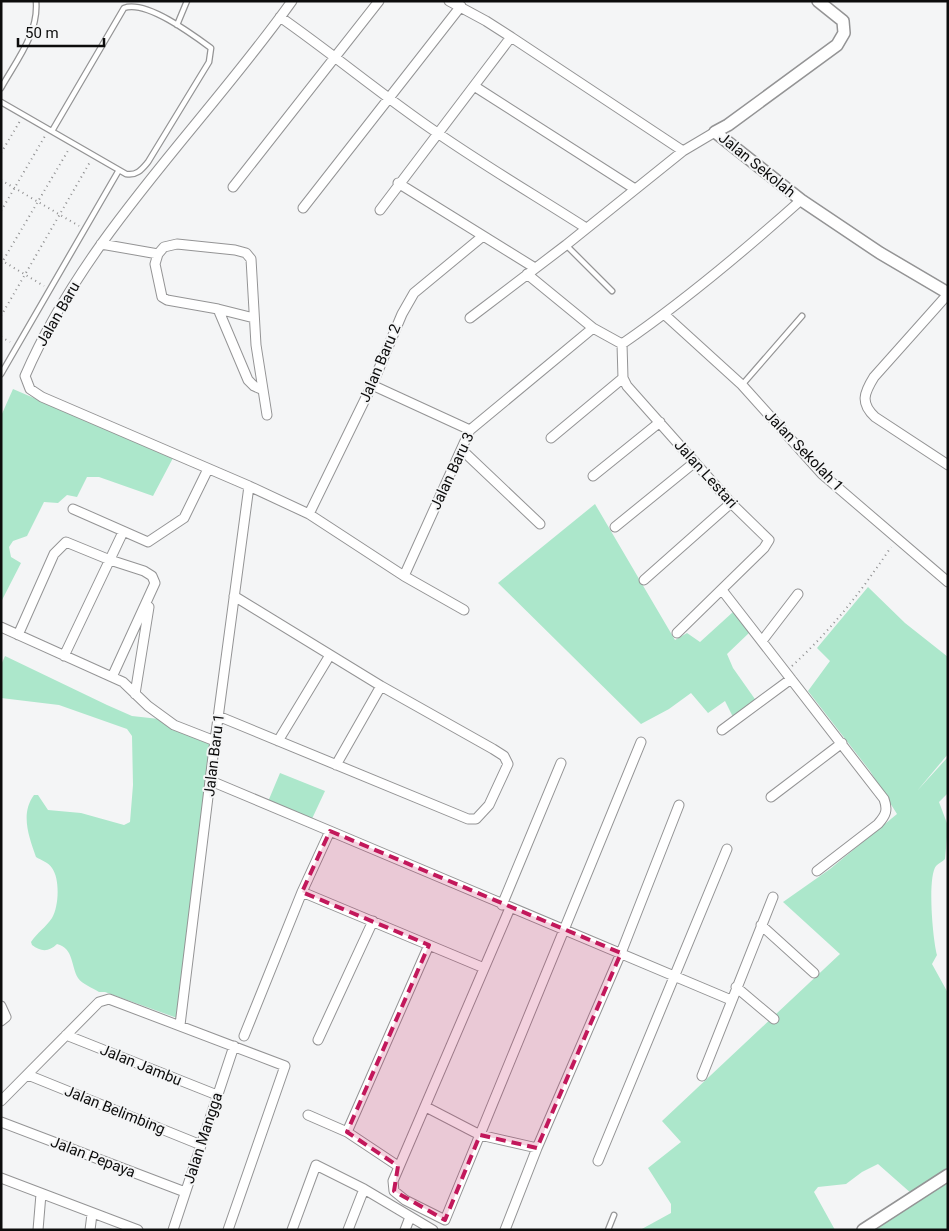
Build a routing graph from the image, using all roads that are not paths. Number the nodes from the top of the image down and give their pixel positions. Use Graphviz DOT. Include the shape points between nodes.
graph roads {
  1 [pos="36,1"];
  2 [pos="187,1"];
  3 [pos="292,1"];
  4 [pos="379,1"];
  5 [pos="449,1"];
  6 [pos="818,1"];
  7 [pos="461,6"];
  8 [pos="280,17"];
  9 [pos="177,25"];
  10 [pos="510,37"];
  11 [pos="337,57"];
  12 [pos="474,86"];
  13 [pos="1,88"];
  14 [pos="388,98"];
  15 [pos="1,102"];
  16 [pos="51,130"];
  17 [pos="436,132"];
  18 [pos="715,132"];
  19 [pos="683,151"];
  20 [pos="120,170"];
  21 [pos="398,183"];
  22 [pos="233,187"];
  23 [pos="635,189"];
  24 [pos="801,200"];
  25 [pos="303,208"];
  26 [pos="380,210"];
  27 [pos="586,228"];
  28 [pos="483,236"];
  29 [pos="101,244"];
  30 [pos="566,245"];
  31 [pos="158,254"];
  32 [pos="535,268"];
  33 [pos="527,274"];
  34 [pos="612,291"];
  35 [pos="948,294"];
  36 [pos="218,309"];
  37 [pos="665,315"];
  38 [pos="802,316"];
  39 [pos="254,318"];
  40 [pos="470,318"];
  41 [pos="593,328"];
  42 [pos="622,344"];
  43 [pos="1,374"];
  44 [pos="622,378"];
  45 [pos="372,385"];
  46 [pos="742,385"];
  47 [pos="263,390"];
  48 [pos="267,415"];
  49 [pos="660,422"];
  50 [pos="470,430"];
  51 [pos="551,438"];
  52 [pos="462,450"];
  53 [pos="695,462"];
  54 [pos="948,464"];
  55 [pos="208,469"];
  56 [pos="593,476"];
  57 [pos="249,486"];
  58 [pos="731,503"];
  59 [pos="73,509"];
  60 [pos="309,514"];
  61 [pos="540,524"];
  62 [pos="615,527"];
  63 [pos="123,532"];
  64 [pos="110,560"];
  65 [pos="404,576"];
  66 [pos="644,580"];
  67 [pos="948,582"];
  68 [pos="722,590"];
  69 [pos="798,594"];
  70 [pos="234,596"];
  71 [pos="150,597"];
  72 [pos="464,610"];
  73 [pos="1,627"];
  74 [pos="677,633"];
  75 [pos="18,635"];
  76 [pos="762,642"];
  77 [pos="330,655"];
  78 [pos="64,656"];
  79 [pos="788,676"];
  80 [pos="112,677"];
  81 [pos="381,686"];
  82 [pos="135,694"];
  83 [pos="218,716"];
  84 [pos="722,730"];
  85 [pos="215,741"];
  86 [pos="278,741"];
  87 [pos="641,742"];
  88 [pos="842,743"];
  89 [pos="561,763"];
  90 [pos="336,765"];
  91 [pos="211,781"];
  92 [pos="771,798"];
  93 [pos="679,805"];
  94 [pos="330,831"];
  95 [pos="726,849"];
  96 [pos="817,871"];
  97 [pos="302,892"];
  98 [pos="773,897"];
  99 [pos="506,906"];
  100 [pos="373,921"];
  101 [pos="761,925"];
  102 [pos="566,931"];
  103 [pos="429,945"];
  104 [pos="621,953"];
  105 [pos="484,968"];
  106 [pos="814,972"];
  107 [pos="675,975"];
  108 [pos="736,987"];
  109 [pos="732,1000"];
  110 [pos="1,1006"];
  111 [pos="774,1019"];
  112 [pos="1,1021"];
  113 [pos="180,1025"];
  114 [pos="66,1035"];
  115 [pos="244,1036"];
  116 [pos="318,1040"];
  117 [pos="234,1046"];
  118 [pos="28,1075"];
  119 [pos="702,1076"];
  120 [pos="217,1095"];
  121 [pos="1,1101"];
  122 [pos="426,1108"];
  123 [pos="308,1115"];
  124 [pos="1,1122"];
  125 [pos="347,1132"];
  126 [pos="480,1135"];
  127 [pos="201,1145"];
  128 [pos="537,1148"];
  129 [pos="598,1161"];
  130 [pos="398,1166"];
  131 [pos="948,1175"];
  132 [pos="1,1178"];
  133 [pos="364,1189"];
  134 [pos="185,1192"];
  135 [pos="41,1194"];
  136 [pos="92,1214"];
  137 [pos="614,1215"];
  138 [pos="410,1217"];
  139 [pos="38,1230"];
  140 [pos="90,1230"];
  141 [pos="138,1230"];
  142 [pos="173,1230"];
  143 [pos="228,1230"];
  144 [pos="292,1230"];
  145 [pos="348,1230"];
  146 [pos="405,1230"];
  147 [pos="433,1230"];
  148 [pos="504,1230"];
  149 [pos="608,1230"];
  150 [pos="863,1230"];
  1 -- 13 [label="lane" via="37,16 30,37"];
  2 -- 9 [label="lane"];
  3 -- 8 [label="street, Jalan Baru"];
  4 -- 11 [label="street"];
  5 -- 7 [label="street"];
  6 -- 18 [label="street, Jalan Sekolah" via="843,21 844,33 836,45"];
  7 -- 10 [label="street"];
  7 -- 14 [label="street"];
  8 -- 11 [label="street"];
  8 -- 29 [label="street, Jalan Baru" via="128,205"];
  9 -- 16 [label="lane" via="152,10 130,5 124,8"];
  9 -- 20 [label="lane" via="211,48 209,62 148,162 136,173 126,174"];
  10 -- 12 [label="street"];
  10 -- 19 [label="street"];
  11 -- 14 [label="street"];
  11 -- 22 [label="street"];
  12 -- 17 [label="street"];
  12 -- 23 [label="street"];
  14 -- 17 [label="street"];
  14 -- 25 [label="street"];
  15 -- 16 [label="lane"];
  16 -- 20 [label="lane"];
  17 -- 21 [label="street"];
  17 -- 27 [label="street"];
  18 -- 19 [label="street"];
  18 -- 24 [label="street, Jalan Sekolah"];
  19 -- 23 [label="street"];
  20 -- 43 [label="lane"];
  21 -- 26 [label="street"];
  21 -- 28 [label="street"];
  23 -- 27 [label="street"];
  24 -- 35 [label="street, Jalan Sekolah"];
  24 -- 37 [label="street"];
  27 -- 30 [label="street"];
  28 -- 32 [label="street"];
  28 -- 45 [label="street, Jalan Baru 2" via="414,293 391,337"];
  29 -- 31 [label="street"];
  29 -- 55 [label="street, Jalan Baru" via="33,357 25,376 30,389"];
  30 -- 32 [label="street"];
  30 -- 34 [label="lane"];
  31 -- 36 [label="street" via="155,264 162,297"];
  31 -- 39 [label="street" via="164,247 177,244 246,253 251,259"];
  32 -- 33 [label="street"];
  33 -- 40 [label="street"];
  33 -- 41 [label="street"];
  35 -- 54 [label="street" via="874,377 865,391 863,402 875,417"];
  36 -- 39 [label="street"];
  36 -- 47 [label="street" via="248,380"];
  37 -- 42 [label="street"];
  37 -- 46 [label="street, Jalan Sekolah 1"];
  38 -- 46 [label="lane"];
  39 -- 47 [label="street"];
  41 -- 42 [label="street"];
  41 -- 50 [label="street, Jalan Baru 3"];
  42 -- 44 [label="street"];
  44 -- 49 [label="street, Jalan Lestari"];
  44 -- 51 [label="street"];
  45 -- 50 [label="street"];
  45 -- 60 [label="street, Jalan Baru 2"];
  46 -- 67 [label="street, Jalan Sekolah 1" via="822,474"];
  47 -- 48 [label="street"];
  49 -- 53 [label="street, Jalan Lestari"];
  49 -- 56 [label="street"];
  50 -- 52 [label="street, Jalan Baru 3"];
  52 -- 61 [label="street"];
  52 -- 65 [label="street, Jalan Baru 3"];
  53 -- 58 [label="street, Jalan Lestari"];
  53 -- 62 [label="street"];
  55 -- 57 [label="street, Jalan Baru"];
  55 -- 63 [label="street" via="184,518 148,542"];
  57 -- 60 [label="street, Jalan Baru"];
  57 -- 70 [label="street, Jalan Baru 1"];
  58 -- 66 [label="street"];
  58 -- 68 [label="street, Jalan Lestari" via="769,542"];
  59 -- 63 [label="street"];
  60 -- 65 [label="street, Jalan Baru"];
  63 -- 64 [label="street"];
  64 -- 71 [label="street" via="152,576 155,583"];
  64 -- 75 [label="street" via="66,542 61,545"];
  64 -- 78 [label="street"];
  65 -- 72 [label="street, Jalan Baru"];
  68 -- 74 [label="street"];
  68 -- 76 [label="street"];
  69 -- 76 [label="street"];
  70 -- 77 [label="street"];
  70 -- 83 [label="street, Jalan Baru 1"];
  71 -- 80 [label="street"];
  71 -- 82 [label="street"];
  73 -- 75 [label="street"];
  75 -- 78 [label="street"];
  76 -- 79 [label="street"];
  77 -- 81 [label="street"];
  77 -- 86 [label="street"];
  78 -- 80 [label="street"];
  79 -- 84 [label="street"];
  79 -- 88 [label="street"];
  80 -- 82 [label="street" via="123,682"];
  81 -- 90 [label="street"];
  81 -- 90 [label="street" via="504,756 508,764 506,772 489,805 476,819 468,819"];
  82 -- 85 [label="street" via="174,726"];
  83 -- 85 [label="street, Jalan Baru 1"];
  83 -- 86 [label="street"];
  85 -- 91 [label="street, Jalan Baru 1"];
  86 -- 90 [label="street"];
  87 -- 102 [label="street"];
  88 -- 92 [label="street"];
  88 -- 96 [label="street" via="884,799 886,816"];
  89 -- 99 [label="street"];
  91 -- 94 [label="street"];
  91 -- 113 [label="street, Jalan Baru 1"];
  93 -- 104 [label="street"];
  94 -- 97 [label="street"];
  94 -- 99 [label="street"];
  95 -- 107 [label="street"];
  97 -- 100 [label="street"];
  97 -- 115 [label="street"];
  98 -- 101 [label="street"];
  99 -- 102 [label="street"];
  99 -- 105 [label="street"];
  100 -- 103 [label="street"];
  100 -- 116 [label="street"];
  101 -- 106 [label="street"];
  101 -- 108 [label="street"];
  102 -- 104 [label="street"];
  102 -- 126 [label="street"];
  103 -- 105 [label="street"];
  103 -- 125 [label="street"];
  104 -- 107 [label="street"];
  104 -- 128 [label="street"];
  105 -- 122 [label="street"];
  107 -- 109 [label="street"];
  107 -- 129 [label="street"];
  108 -- 109 [label="street"];
  108 -- 111 [label="street"];
  109 -- 119 [label="street"];
  110 -- 112 [label="street" via="6,1016"];
  113 -- 114 [label="street" via="109,999 99,1002"];
  113 -- 117 [label="street"];
  114 -- 118 [label="street"];
  114 -- 120 [label="street, Jalan Jambu"];
  117 -- 120 [label="street, Jalan Mangga"];
  117 -- 143 [label="street" via="285,1066"];
  118 -- 121 [label="street"];
  118 -- 127 [label="street, Jalan Belimbing"];
  120 -- 127 [label="street, Jalan Mangga"];
  122 -- 126 [label="street"];
  122 -- 130 [label="street"];
  123 -- 125 [label="street"];
  124 -- 134 [label="street, Jalan Pepaya"];
  125 -- 130 [label="street"];
  126 -- 128 [label="street"];
  126 -- 130 [label="street" via="445,1220 394,1191 393,1181"];
  127 -- 134 [label="street, Jalan Mangga"];
  128 -- 148 [label="street"];
  131 -- 150 [label="street"];
  132 -- 135 [label="street"];
  133 -- 138 [label="street"];
  133 -- 144 [label="street" via="316,1166"];
  133 -- 145 [label="street"];
  134 -- 142 [label="street, Jalan Mangga"];
  135 -- 136 [label="street"];
  135 -- 139 [label="street"];
  136 -- 140 [label="street"];
  136 -- 141 [label="street"];
  137 -- 149 [label="lane"];
  138 -- 146 [label="street"];
  138 -- 147 [label="street"];
}
